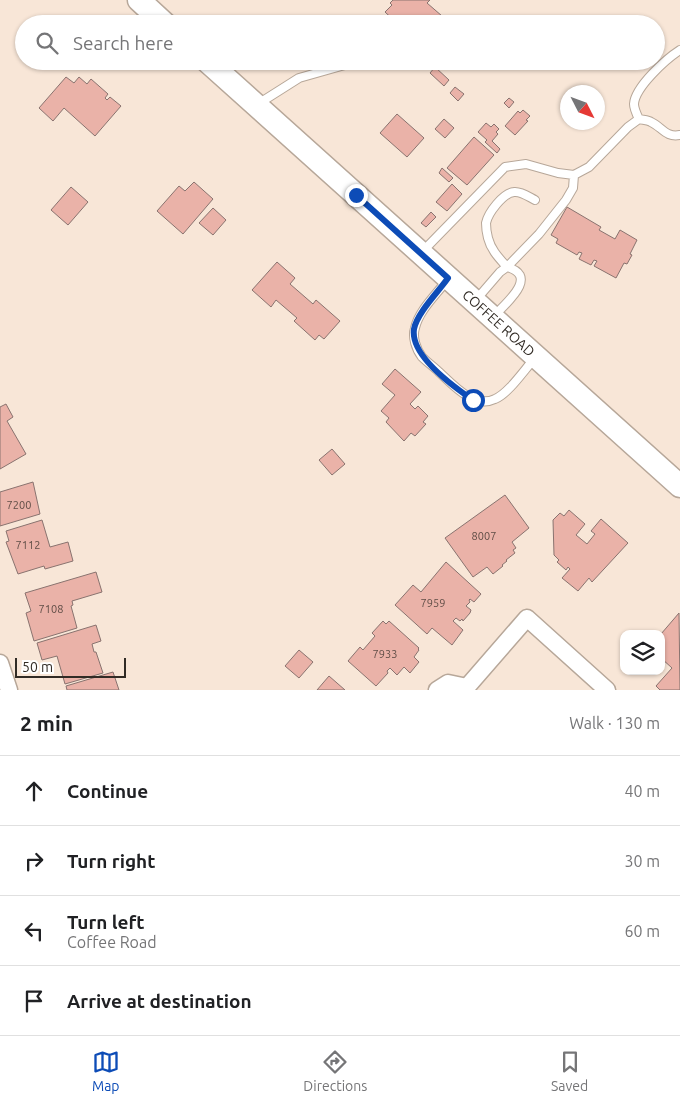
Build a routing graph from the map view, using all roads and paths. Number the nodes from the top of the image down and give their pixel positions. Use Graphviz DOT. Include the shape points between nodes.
graph roads {
  1 [pos="139,0"];
  2 [pos="155,15"];
  3 [pos="680,50"];
  4 [pos="665,60"];
  5 [pos="217,70"];
  6 [pos="327,70"];
  7 [pos="657,70"];
  8 [pos="256,105"];
  9 [pos="639,119"];
  10 [pos="680,135"];
  11 [pos="574,175"];
  12 [pos="535,200"];
  13 [pos="421,254"];
  14 [pos="507,268"];
  15 [pos="448,278"];
  16 [pos="474,302"];
  17 [pos="492,318"];
  18 [pos="536,357"];
  19 [pos="680,486"];
  20 [pos="0,663"];
  21 [pos="468,688"];
  22 [pos="10,690"];
  23 [pos="437,690"];
  24 [pos="607,690"];
  1 -- 2 [label="main road"];
  3 -- 4 [label="lane"];
  5 -- 8 [label="main road, COFFEE ROAD"];
  6 -- 8 [label="lane" via="299,78"];
  7 -- 9 [label="lane" via="638,91 634,105"];
  8 -- 13 [label="main road, COFFEE ROAD"];
  9 -- 10 [label="lane" via="651,122 666,134"];
  9 -- 11 [label="lane" via="628,126 590,167"];
  11 -- 13 [label="lane" via="526,164 505,167"];
  11 -- 14 [label="lane" via="573,188 566,200"];
  12 -- 14 [label="lane" via="522,193 506,194 491,211 486,223 492,250"];
  13 -- 15 [label="main road, COFFEE ROAD"];
  14 -- 16 [label="lane"];
  14 -- 17 [label="lane" via="521,275 522,282"];
  15 -- 16 [label="main road, COFFEE ROAD"];
  15 -- 18 [label="lane" via="414,328 415,343 422,357 461,392 473,400 485,402 505,392"];
  16 -- 17 [label="main road, COFFEE ROAD"];
  17 -- 18 [label="main road, COFFEE ROAD"];
  18 -- 19 [label="main road, COFFEE ROAD"];
  20 -- 22 [label="street"];
  21 -- 23 [label="street" via="448,682"];
  21 -- 24 [label="street" via="527,618"];
}
